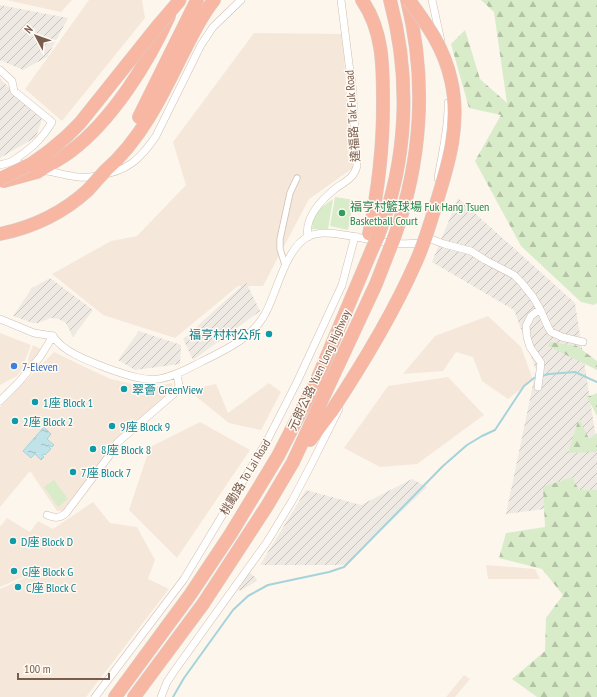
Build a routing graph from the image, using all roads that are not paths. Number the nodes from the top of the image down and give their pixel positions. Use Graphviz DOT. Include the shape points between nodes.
graph roads {
  1 [pos="176,0"];
  2 [pos="180,0"];
  3 [pos="197,0"];
  4 [pos="214,0"];
  5 [pos="241,0"];
  6 [pos="341,0"];
  7 [pos="362,0"];
  8 [pos="390,0"];
  9 [pos="408,0"];
  10 [pos="432,0"];
  11 [pos="0,70"];
  12 [pos="11,162"];
  13 [pos="0,165"];
  14 [pos="105,171"];
  15 [pos="297,178"];
  16 [pos="0,179"];
  17 [pos="0,182"];
  18 [pos="0,234"];
  19 [pos="355,236"];
  20 [pos="308,237"];
  21 [pos="431,239"];
  22 [pos="372,241"];
  23 [pos="285,265"];
  24 [pos="540,309"];
  25 [pos="0,319"];
  26 [pos="53,336"];
  27 [pos="583,342"];
  28 [pos="176,375"];
  29 [pos="349,384"];
  30 [pos="538,387"];
  31 [pos="0,401"];
  32 [pos="292,462"];
  33 [pos="47,515"];
  34 [pos="95,697"];
  35 [pos="115,697"];
  36 [pos="134,697"];
  37 [pos="160,697"];
  1 -- 17 [label="highway, bridge" via="158,39 138,73 88,136 67,154 37,172"];
  2 -- 16 [label="highway, bridge" via="74,130 31,164"];
  3 -- 14 [label="highway" via="137,122"];
  4 -- 14 [label="highway" via="144,123 123,154"];
  5 -- 12 [label="street" via="213,27 201,45 156,136 136,160 120,171 80,178"];
  6 -- 20 [label="street, 達福路 Tak Fuk Road" via="352,83 357,166 352,178 326,197 315,210 306,230"];
  7 -- 22 [label="highway" via="378,32 383,80 382,150"];
  8 -- 22 [label="highway" via="402,63 403,123 394,187 385,218"];
  9 -- 32 [label="highway, 元朗公路 Yuen Long Highway" via="417,54 420,99 412,176 402,214 373,291"];
  9 -- 32 [label="highway, bridge" via="432,32 448,69 455,103 453,144 416,263 380,334 331,412"];
  10 -- 21 [label="street" via="446,71 448,111"];
  11 -- 12 [label="street" via="12,81 14,91 52,122 45,135 29,151"];
  12 -- 13 [label="street"];
  14 -- 18 [label="highway, bridge" via="88,190 63,210 38,223"];
  15 -- 23 [label="street" via="290,193 280,239"];
  19 -- 20 [label="street" via="323,233"];
  19 -- 21 [label="street" via="408,245"];
  19 -- 34 [label="street, 桃勵路 To Lai Road" via="342,285 267,441 184,579"];
  20 -- 23 [label="street" via="299,243"];
  21 -- 24 [label="street" via="471,250 514,275"];
  22 -- 35 [label="highway, 元朗公路 Yuen Long Highway" via="359,280 316,382 278,456 194,590"];
  23 -- 28 [label="street" via="265,314 257,326 234,345"];
  24 -- 27 [label="street" via="551,332"];
  24 -- 30 [label="street" via="531,316 526,326 530,348 541,363"];
  25 -- 26 [label="street" via="34,333"];
  26 -- 28 [label="street" via="58,344 67,350 124,374 144,379"];
  26 -- 31 [label="street" via="40,357"];
  28 -- 33 [label="street" via="177,391 118,442 66,513 55,518"];
  29 -- 37 [label="street" via="319,451 278,524 175,670"];
  32 -- 36 [label="highway, 元朗公路 Yuen Long Highway" via="215,586"];
}
